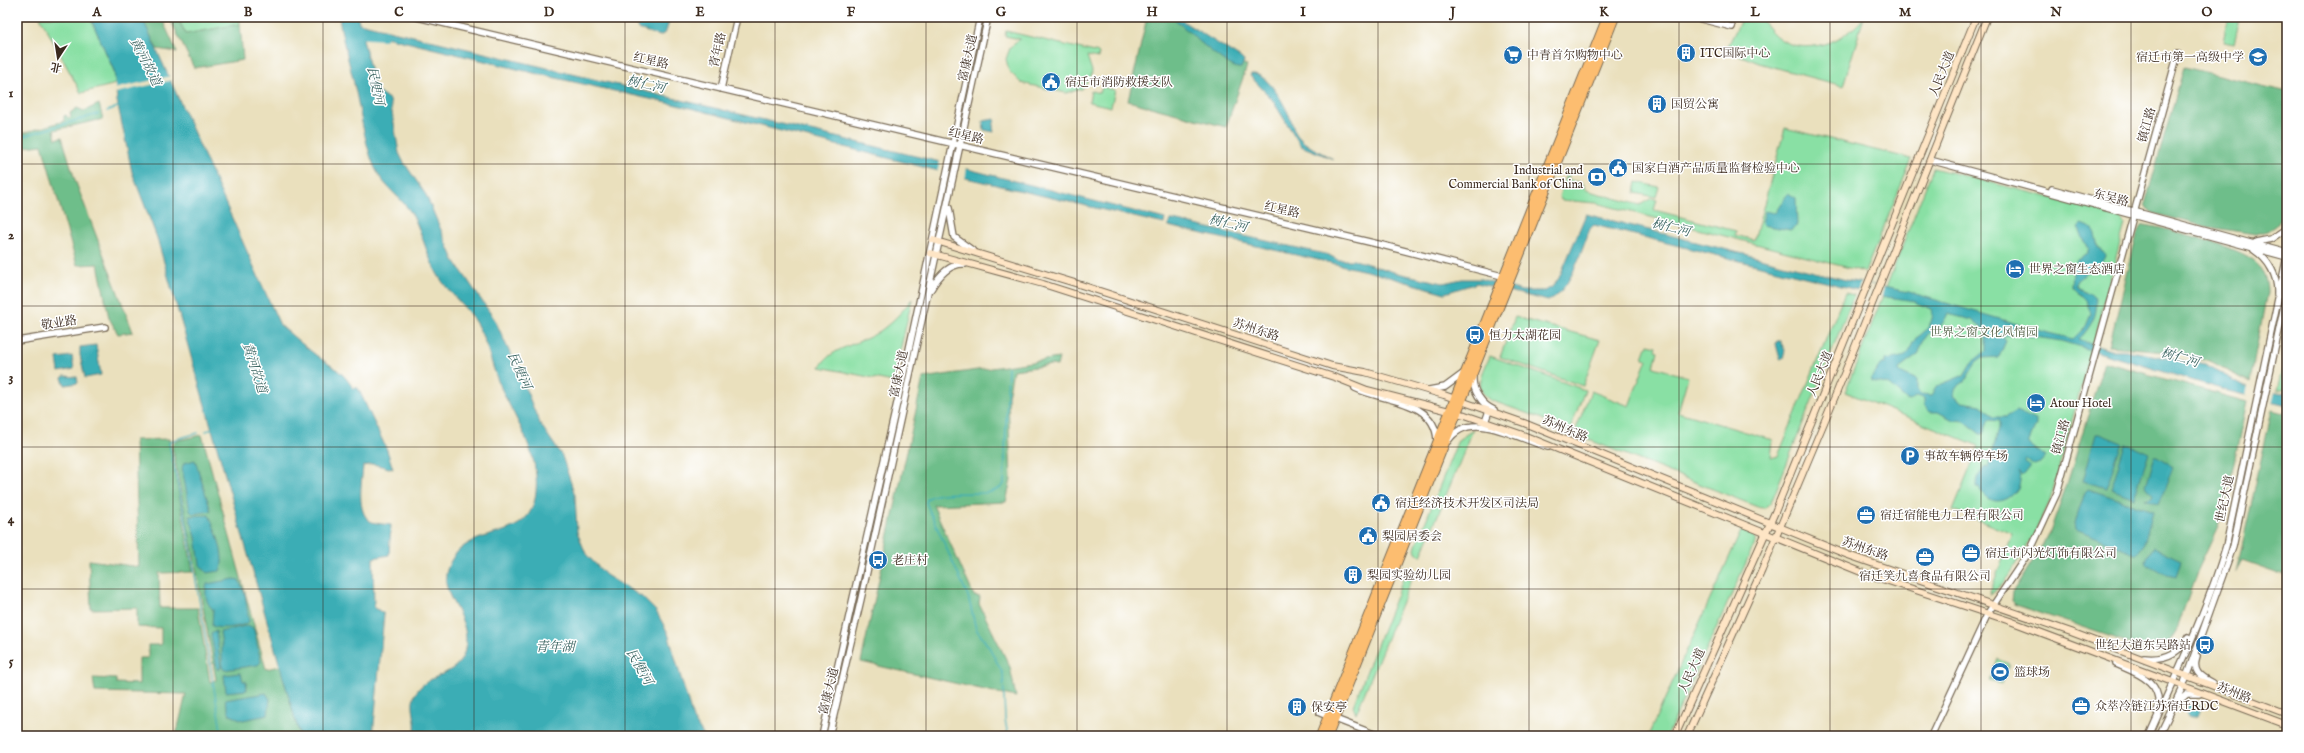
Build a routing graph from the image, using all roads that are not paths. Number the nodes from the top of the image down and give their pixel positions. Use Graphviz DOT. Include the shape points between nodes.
graph roads {
  1 [pos="417,17"];
  2 [pos="737,17"];
  3 [pos="980,17"];
  4 [pos="988,17"];
  5 [pos="1606,17"];
  6 [pos="1615,17"];
  7 [pos="1693,17"];
  8 [pos="1976,17"];
  9 [pos="1987,17"];
  10 [pos="1732,26"];
  11 [pos="2178,53"];
  12 [pos="721,89"];
  13 [pos="954,144"];
  14 [pos="960,146"];
  15 [pos="1930,158"];
  16 [pos="948,200"];
  17 [pos="2134,213"];
  18 [pos="2287,228"];
  19 [pos="933,240"];
  20 [pos="940,242"];
  21 [pos="2250,245"];
  22 [pos="930,253"];
  23 [pos="937,255"];
  24 [pos="981,255"];
  25 [pos="2287,256"];
  26 [pos="978,266"];
  27 [pos="1507,278"];
  28 [pos="2287,292"];
  29 [pos="921,296"];
  30 [pos="927,296"];
  31 [pos="2287,305"];
  32 [pos="2277,306"];
  33 [pos="1853,322"];
  34 [pos="1863,326"];
  35 [pos="105,327"];
  36 [pos="17,341"];
  37 [pos="2276,345"];
  38 [pos="1470,371"];
  39 [pos="1337,378"];
  40 [pos="1425,389"];
  41 [pos="1458,400"];
  42 [pos="1489,411"];
  43 [pos="1453,413"];
  44 [pos="1486,422"];
  45 [pos="1806,436"];
  46 [pos="1816,441"];
  47 [pos="1571,443"];
  48 [pos="1441,445"];
  49 [pos="1566,452"];
  50 [pos="873,508"];
  51 [pos="881,510"];
  52 [pos="1770,523"];
  53 [pos="1780,528"];
  54 [pos="1766,533"];
  55 [pos="1776,538"];
  56 [pos="864,547"];
  57 [pos="872,549"];
  58 [pos="1994,604"];
  59 [pos="2202,610"];
  60 [pos="1988,613"];
  61 [pos="2209,613"];
  62 [pos="2090,652"];
  63 [pos="2139,658"];
  64 [pos="2177,672"];
  65 [pos="2186,676"];
  66 [pos="2173,682"];
  67 [pos="2183,686"];
  68 [pos="2219,688"];
  69 [pos="2225,702"];
  70 [pos="2287,714"];
  71 [pos="1328,716"];
  72 [pos="2154,723"];
  73 [pos="2287,725"];
  74 [pos="822,736"];
  75 [pos="829,736"];
  76 [pos="1320,736"];
  77 [pos="1328,736"];
  78 [pos="1379,736"];
  79 [pos="1675,736"];
  80 [pos="1687,736"];
  81 [pos="1931,736"];
  82 [pos="2149,736"];
  83 [pos="2160,736"];
  1 -- 12 [label="street, 红星路"];
  2 -- 12 [label="street, 青年路"];
  3 -- 13 [label="street, 富康大道"];
  4 -- 14 [label="street, 富康大道"];
  5 -- 27 [label="highway"];
  6 -- 27 [label="highway"];
  7 -- 10 [label="street"];
  8 -- 33 [label="main road, 人民大道"];
  9 -- 15 [label="main road, 人民大道"];
  11 -- 17 [label="street, 镇江路"];
  12 -- 13 [label="street, 红星路"];
  13 -- 14 [label="street, 红星路"];
  13 -- 19 [label="street, 富康大道"];
  14 -- 16 [label="street, 富康大道"];
  14 -- 27 [label="street, 红星路" via="1382,245"];
  15 -- 17 [label="street, 东吴路"];
  15 -- 34 [label="main road, 人民大道"];
  16 -- 20 [label="street, 富康大道"];
  16 -- 24 [label="street" via="954,237"];
  17 -- 21 [label="street, 东吴路"];
  17 -- 58 [label="street, 镇江路" via="2055,500 2031,549"];
  18 -- 21 [label="street" via="2271,239"];
  19 -- 20 [label="main road, 苏州东路"];
  19 -- 22 [label="street, 富康大道"];
  20 -- 23 [label="street, 富康大道"];
  20 -- 24 [label="main road, 苏州东路"];
  21 -- 25 [label="street, 东吴路"];
  21 -- 32 [label="street" via="2261,254 2274,273 2278,289"];
  22 -- 23 [label="main road, 苏州东路"];
  22 -- 29 [label="street, 富康大道"];
  23 -- 26 [label="main road, 苏州东路"];
  23 -- 30 [label="street, 富康大道"];
  24 -- 40 [label="main road, 苏州东路" via="1332,366 1365,372"];
  25 -- 32 [label="street, 世纪大道"];
  26 -- 30 [label="street" via="959,264 949,268 939,276"];
  26 -- 39 [label="main road, 苏州东路" via="1043,284"];
  27 -- 38 [label="highway"];
  28 -- 37 [label="street, 世纪大道"];
  29 -- 30 [label="street"];
  29 -- 50 [label="street, 富康大道"];
  30 -- 51 [label="street, 富康大道"];
  31 -- 37 [label="street"];
  32 -- 59 [label="street, 世纪大道" via="2226,546"];
  33 -- 34 [label="main road"];
  33 -- 45 [label="main road, 人民大道"];
  34 -- 46 [label="main road, 人民大道"];
  35 -- 36 [label="street, 敬业路"];
  37 -- 61 [label="street, 世纪大道" via="2233,547"];
  38 -- 40 [label="street" via="1445,387"];
  38 -- 41 [label="highway"];
  38 -- 47 [label="street" via="1475,389 1489,408 1544,429"];
  39 -- 43 [label="main road, 苏州东路" via="1367,390"];
  39 -- 48 [label="street" via="1372,396 1416,407 1425,413 1434,425"];
  40 -- 41 [label="main road, 苏州东路"];
  41 -- 42 [label="main road, 苏州东路"];
  41 -- 43 [label="highway"];
  42 -- 44 [label="street"];
  42 -- 47 [label="main road, 苏州东路"];
  43 -- 44 [label="main road, 苏州东路"];
  43 -- 48 [label="highway"];
  44 -- 49 [label="main road, 苏州东路"];
  45 -- 46 [label="main road"];
  45 -- 52 [label="main road, 人民大道"];
  46 -- 53 [label="main road, 人民大道"];
  47 -- 52 [label="main road, 苏州东路"];
  48 -- 49 [label="street" via="1456,434 1479,425"];
  48 -- 71 [label="highway"];
  49 -- 54 [label="main road, 苏州东路"];
  50 -- 51 [label="street"];
  50 -- 56 [label="street, 富康大道"];
  51 -- 57 [label="street, 富康大道"];
  52 -- 53 [label="main road, 苏州东路"];
  52 -- 54 [label="main road, 人民大道"];
  53 -- 55 [label="main road, 人民大道"];
  53 -- 58 [label="main road, 苏州东路" via="1848,555"];
  54 -- 55 [label="main road, 苏州东路"];
  54 -- 79 [label="main road, 人民大道"];
  55 -- 60 [label="main road, 苏州东路" via="1861,572"];
  55 -- 80 [label="main road, 人民大道"];
  56 -- 57 [label="street"];
  56 -- 74 [label="street, 富康大道"];
  57 -- 75 [label="street, 富康大道"];
  58 -- 60 [label="street, 镇江路"];
  58 -- 63 [label="main road, 苏州东路"];
  59 -- 63 [label="street" via="2180,649 2166,658"];
  59 -- 64 [label="street, 世纪大道"];
  60 -- 62 [label="main road, 苏州东路"];
  60 -- 81 [label="street, 镇江路"];
  61 -- 65 [label="street, 世纪大道"];
  61 -- 68 [label="street" via="2195,669 2202,678"];
  62 -- 66 [label="main road, 苏州东路"];
  62 -- 72 [label="street" via="2140,674 2147,680 2158,700"];
  63 -- 64 [label="main road, 苏州东路"];
  64 -- 65 [label="main road, 苏州路"];
  64 -- 66 [label="street, 世纪大道"];
  65 -- 67 [label="street, 世纪大道"];
  65 -- 68 [label="main road, 苏州路"];
  66 -- 67 [label="main road, 苏州路"];
  66 -- 72 [label="street, 世纪大道"];
  67 -- 69 [label="main road, 苏州路"];
  67 -- 83 [label="street, 世纪大道"];
  68 -- 70 [label="main road, 苏州路"];
  69 -- 73 [label="main road, 苏州路"];
  69 -- 83 [label="street" via="2195,693 2182,696"];
  71 -- 76 [label="highway"];
  71 -- 77 [label="highway"];
  71 -- 78 [label="street"];
  72 -- 82 [label="street, 世纪大道"];
}
